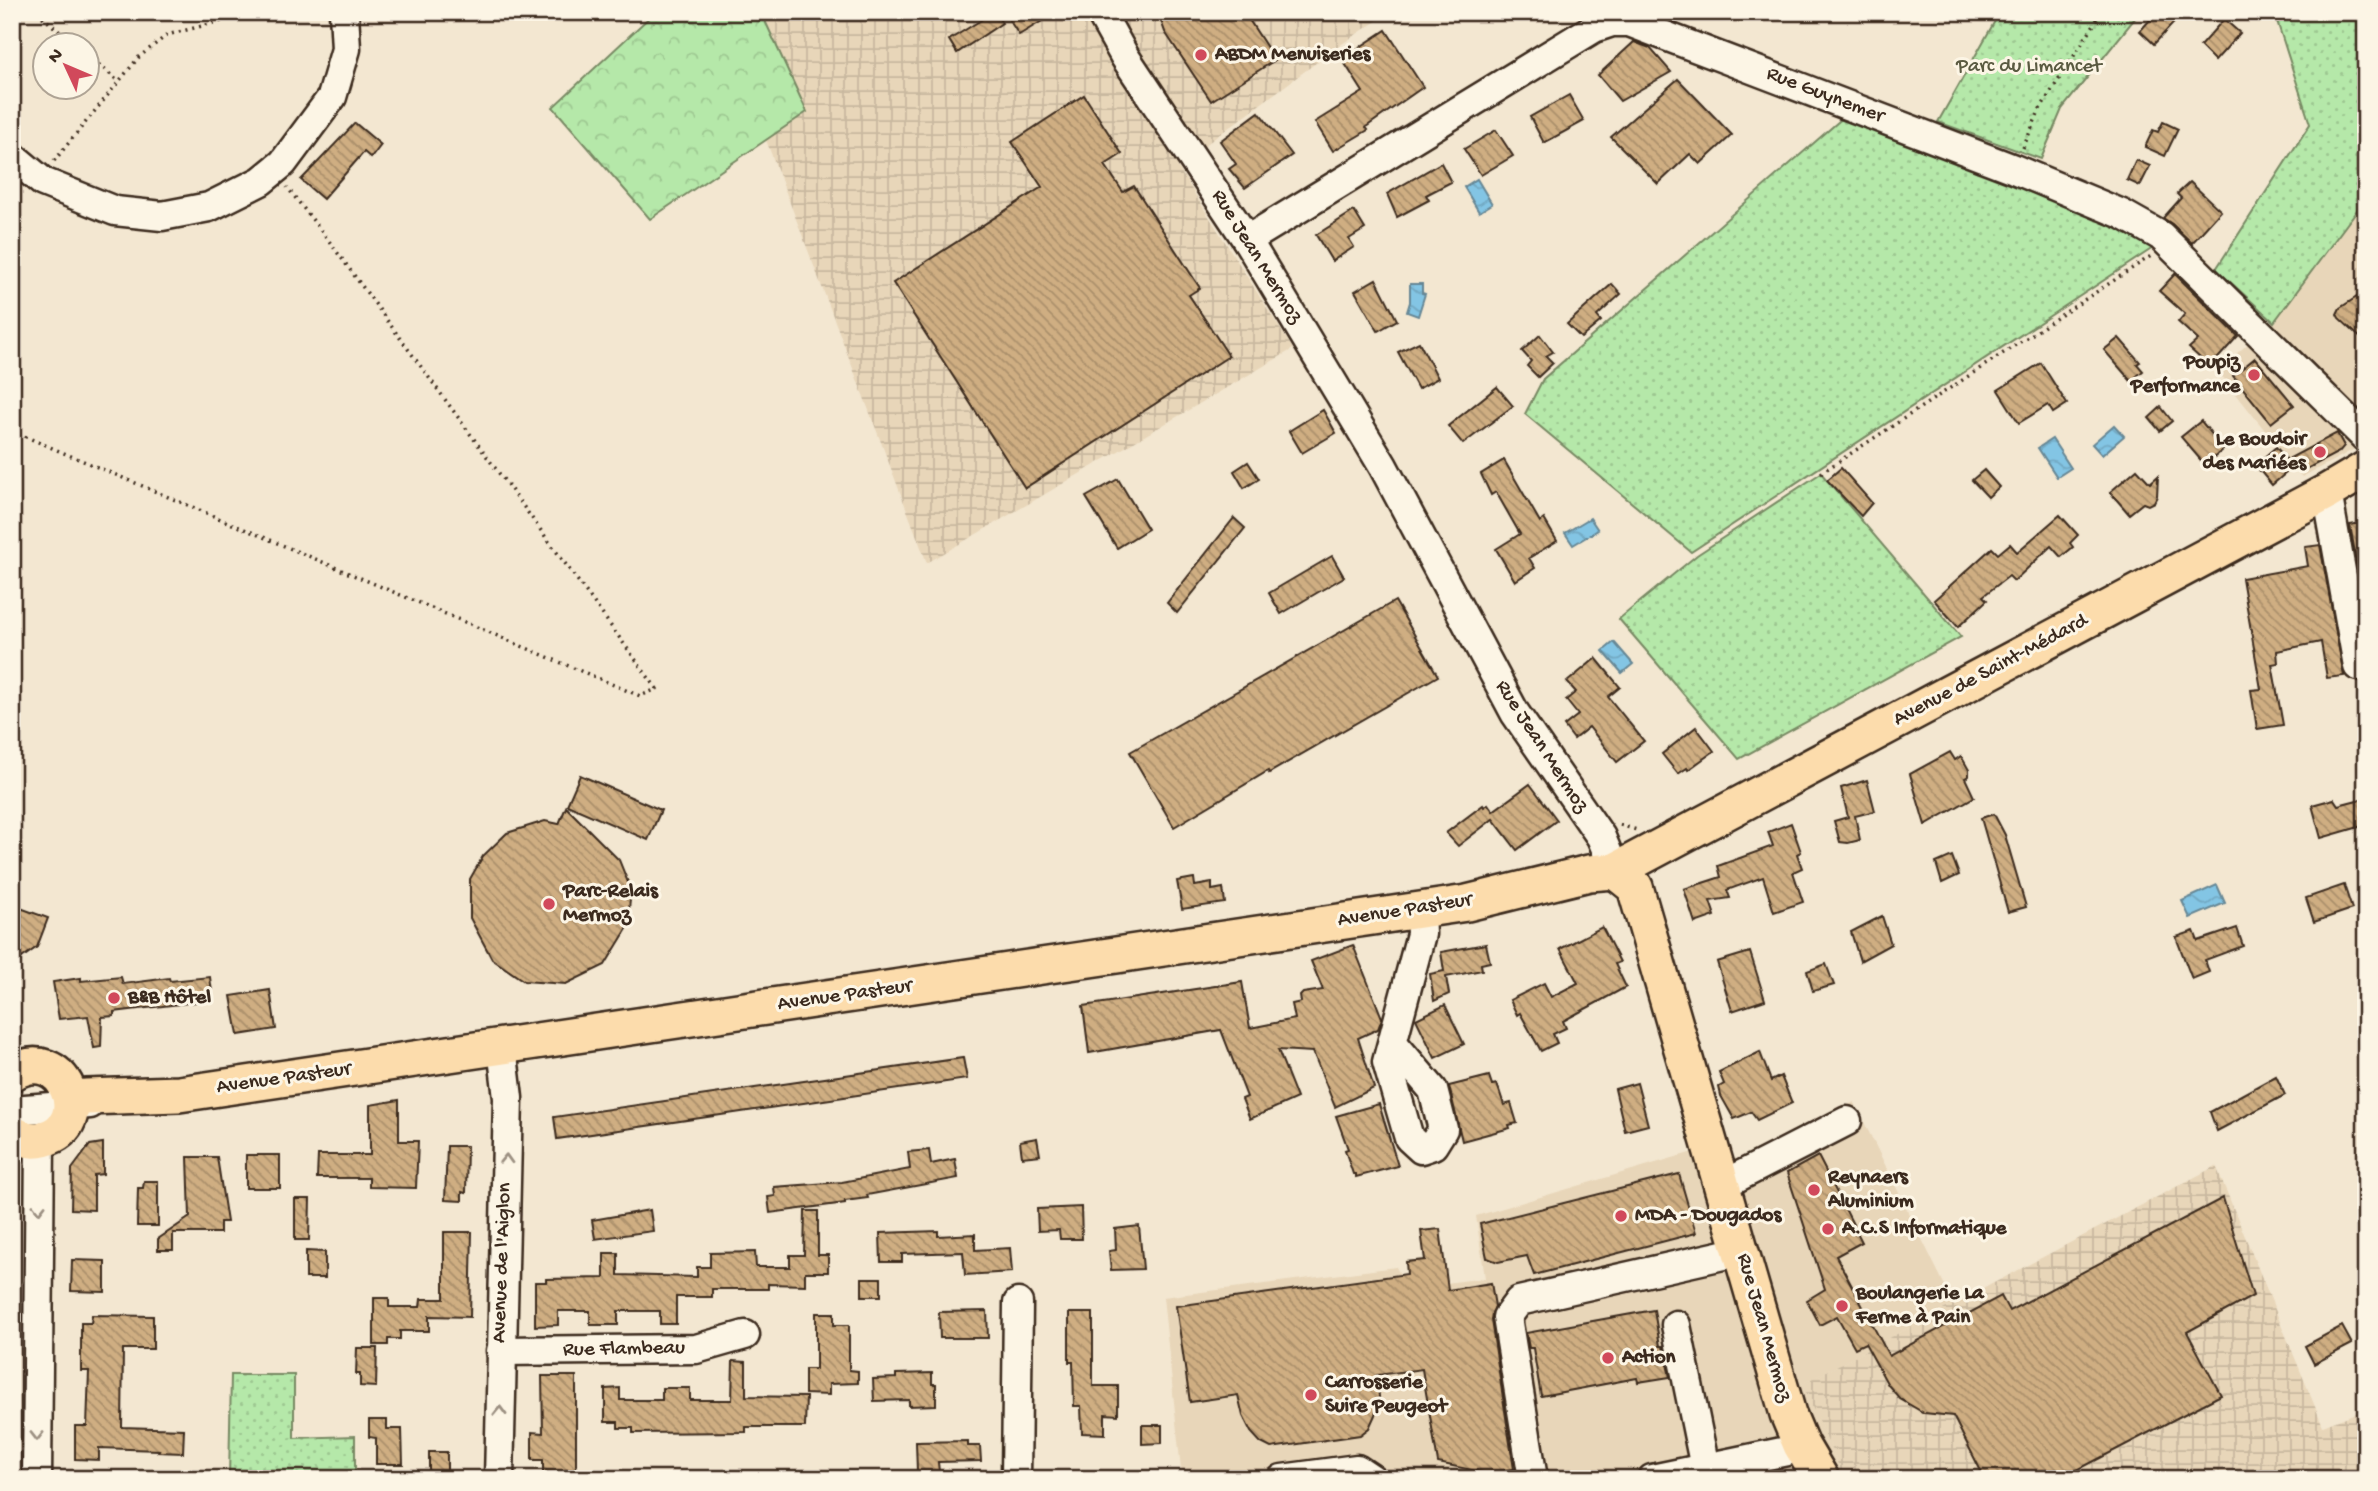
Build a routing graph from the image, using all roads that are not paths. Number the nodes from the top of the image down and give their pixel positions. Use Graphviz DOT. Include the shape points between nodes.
graph roads {
  1 [pos="344,12"];
  2 [pos="1106,19"];
  3 [pos="12,156"];
  4 [pos="1247,240"];
  5 [pos="2366,438"];
  6 [pos="2366,469"];
  7 [pos="2327,492"];
  8 [pos="2358,667"];
  9 [pos="1615,871"];
  10 [pos="1420,910"];
  11 [pos="1393,1043"];
  12 [pos="502,1047"];
  13 [pos="12,1073"];
  14 [pos="71,1100"];
  15 [pos="12,1101"];
  16 [pos="12,1110"];
  17 [pos="1847,1121"];
  18 [pos="26,1137"];
  19 [pos="1722,1185"];
  20 [pos="1741,1251"];
  21 [pos="1018,1303"];
  22 [pos="1675,1325"];
  23 [pos="745,1335"];
  24 [pos="501,1351"];
  25 [pos="1801,1445"];
  26 [pos="1705,1468"];
  27 [pos="37,1479"];
  28 [pos="499,1479"];
  29 [pos="1016,1479"];
  30 [pos="1282,1479"];
  31 [pos="1372,1479"];
  32 [pos="1533,1479"];
  33 [pos="1652,1479"];
  34 [pos="1821,1479"];
  1 -- 3 [label="street" via="346,49 332,97 283,163 261,181 209,207 162,216 114,211 59,190"];
  2 -- 4 [label="street, Rue Jean Mermoz"];
  4 -- 5 [label="street, Rue Guynemer" via="1582,35 1612,22 1629,22 2014,169 2161,236"];
  4 -- 9 [label="street, Rue Jean Mermoz" via="1382,466 1515,713 1601,837"];
  6 -- 7 [label="main road, Avenue de Saint-Médard"];
  7 -- 8 [label="street"];
  7 -- 9 [label="main road, Avenue de Saint-Médard"];
  9 -- 10 [label="main road, Avenue Pasteur"];
  9 -- 19 [label="main road, Rue Jean Mermoz" via="1635,887"];
  10 -- 11 [label="street" via="1421,934"];
  10 -- 12 [label="main road, Avenue Pasteur"];
  12 -- 14 [label="main road, Avenue Pasteur" via="179,1094"];
  24 -- 12 [label="street, Avenue de l'Aiglon, one-way" via="508,1098"];
  13 -- 14 [label="main road" via="25,1067 48,1069 66,1084"];
  14 -- 15 [label="street"];
  14 -- 16 [label="street"];
  14 -- 18 [label="main road" via="69,1115 58,1132"];
  17 -- 19 [label="street"];
  18 -- 27 [label="street, one-way"];
  19 -- 20 [label="main road, Rue Jean Mermoz"];
  20 -- 25 [label="main road, Rue Jean Mermoz" via="1788,1415"];
  20 -- 32 [label="street" via="1519,1301 1507,1317"];
  21 -- 29 [label="street"];
  22 -- 26 [label="street"];
  23 -- 24 [label="street, Rue Flambeau" via="696,1349"];
  28 -- 24 [label="street, Avenue de l'Aiglon, one-way"];
  25 -- 26 [label="street"];
  25 -- 34 [label="main road, Rue Jean Mermoz"];
  26 -- 33 [label="street"];
  30 -- 31 [label="street" via="1357,1469"];
}
